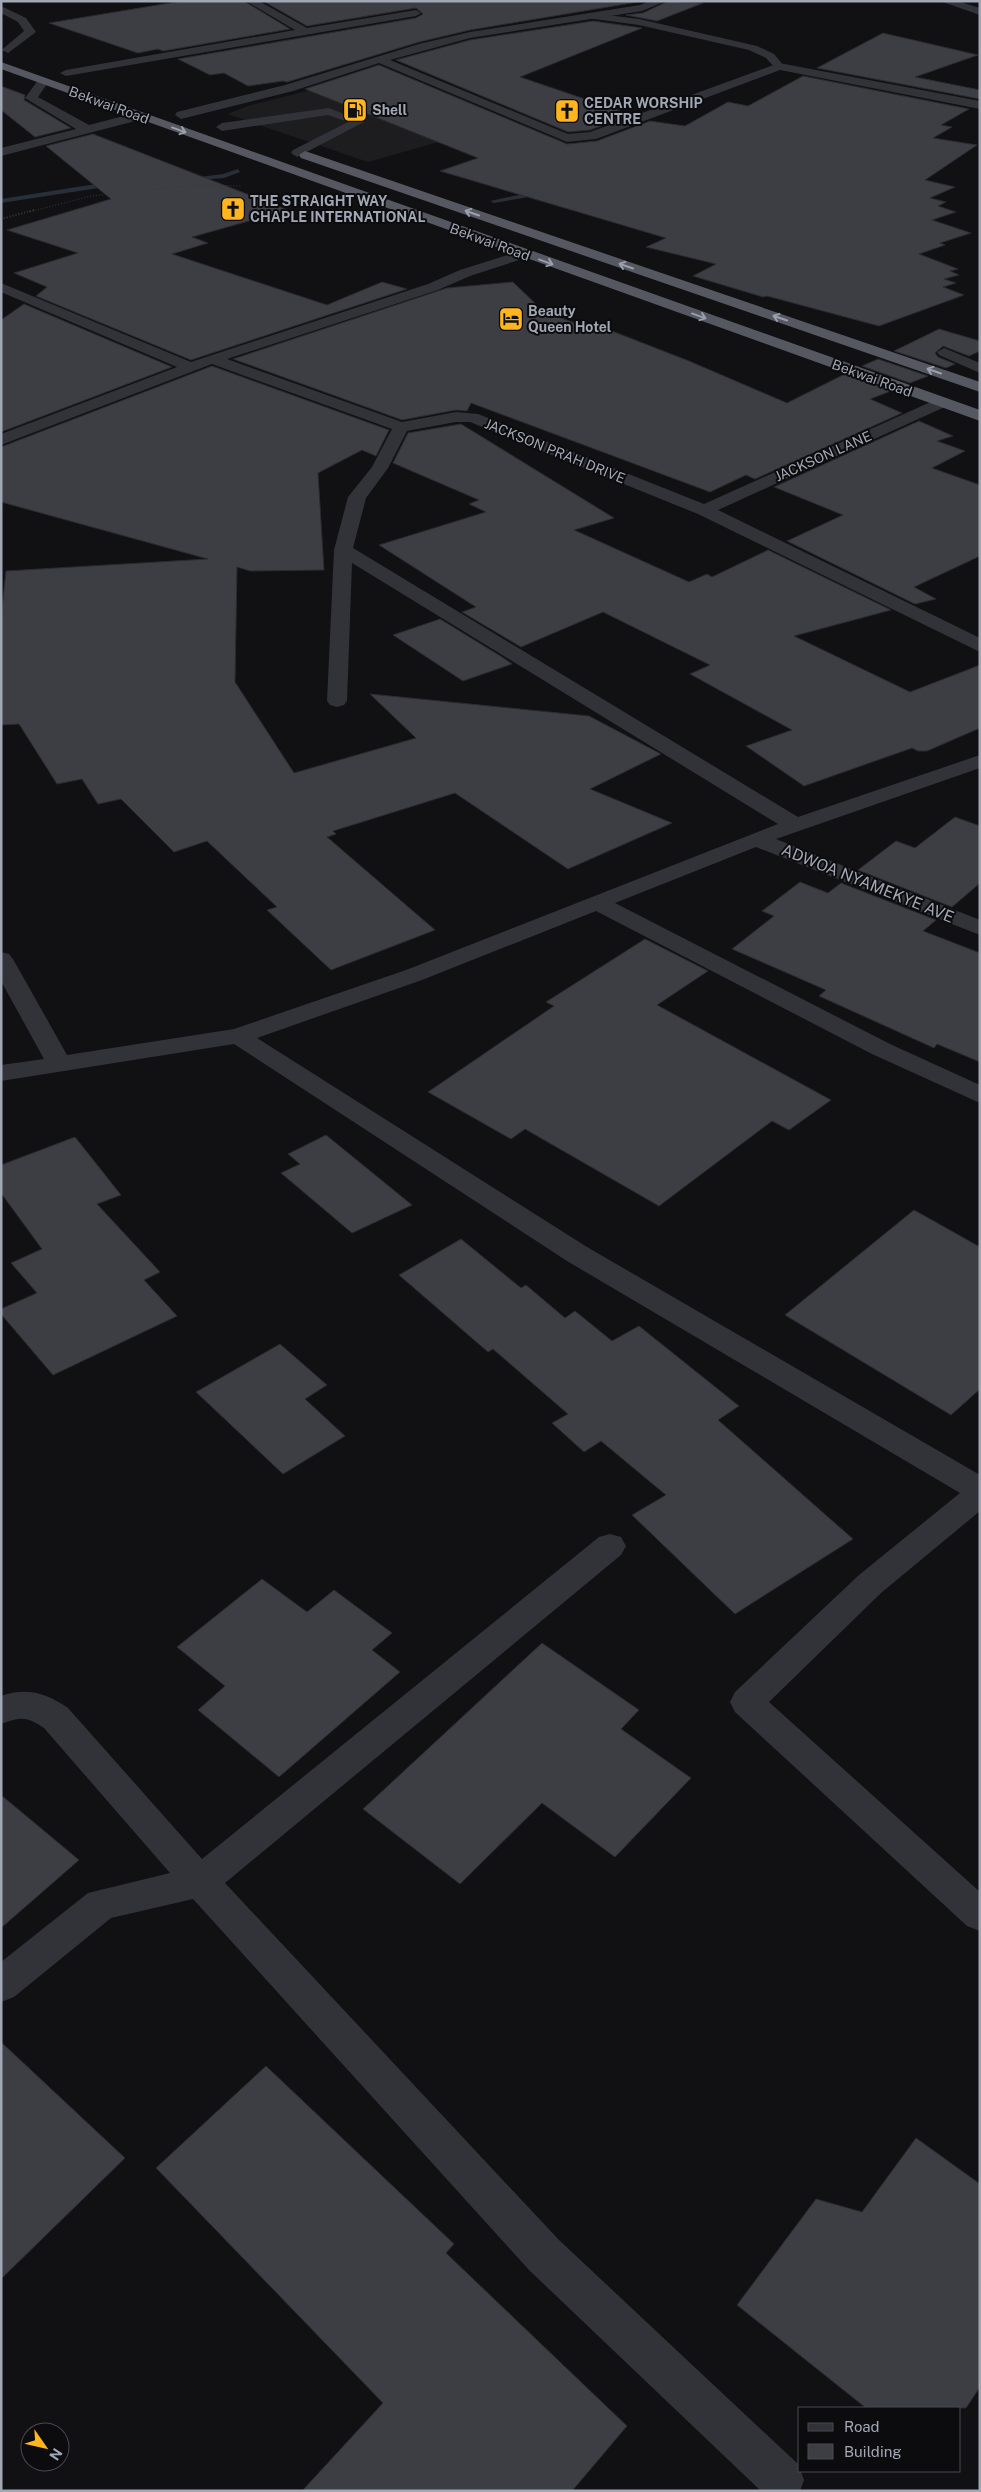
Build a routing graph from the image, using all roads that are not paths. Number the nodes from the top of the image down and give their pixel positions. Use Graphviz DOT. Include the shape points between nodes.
graph roads {
  1 [pos="251,1"];
  2 [pos="661,1"];
  3 [pos="945,1"];
  4 [pos="402,5"];
  5 [pos="1,9"];
  6 [pos="980,12"];
  7 [pos="591,16"];
  8 [pos="452,27"];
  9 [pos="306,32"];
  10 [pos="470,35"];
  11 [pos="5,49"];
  12 [pos="25,57"];
  13 [pos="383,61"];
  14 [pos="1,66"];
  15 [pos="50,66"];
  16 [pos="778,66"];
  17 [pos="66,73"];
  18 [pos="43,81"];
  19 [pos="92,82"];
  20 [pos="980,105"];
  21 [pos="177,113"];
  22 [pos="140,116"];
  23 [pos="222,127"];
  24 [pos="88,130"];
  25 [pos="250,137"];
  26 [pos="292,151"];
  27 [pos="1,152"];
  28 [pos="505,224"];
  29 [pos="470,235"];
  30 [pos="523,254"];
  31 [pos="1,287"];
  32 [pos="944,352"];
  33 [pos="212,359"];
  34 [pos="191,367"];
  35 [pos="980,369"];
  36 [pos="980,386"];
  37 [pos="941,402"];
  38 [pos="980,416"];
  39 [pos="401,427"];
  40 [pos="1,440"];
  41 [pos="704,510"];
  42 [pos="343,550"];
  43 [pos="980,646"];
  44 [pos="337,702"];
  45 [pos="980,761"];
  46 [pos="797,826"];
  47 [pos="756,839"];
  48 [pos="596,902"];
  49 [pos="980,928"];
  50 [pos="1,960"];
  51 [pos="238,1036"];
  52 [pos="59,1063"];
  53 [pos="1,1073"];
  54 [pos="980,1095"];
  55 [pos="980,1492"];
  56 [pos="610,1546"];
  57 [pos="1,1710"];
  58 [pos="200,1882"];
  59 [pos="980,1915"];
  60 [pos="1,1985"];
  61 [pos="782,2480"];
  1 -- 9 [label="street"];
  2 -- 7 [label="street" via="642,8"];
  3 -- 6 [label="street"];
  4 -- 9 [label="street" via="421,15"];
  5 -- 11 [label="street" via="22,20 30,32"];
  7 -- 10 [label="street"];
  7 -- 16 [label="lane" via="639,22 753,48 770,56"];
  8 -- 10 [label="street"];
  9 -- 17 [label="street"];
  10 -- 13 [label="street" via="423,46"];
  11 -- 12 [label="highway"];
  13 -- 16 [label="street" via="567,138 592,136"];
  13 -- 21 [label="street" via="290,88"];
  14 -- 18 [label="highway, Bekwai Road"];
  15 -- 17 [label="highway, Bekwai Road"];
  16 -- 20 [label="street"];
  17 -- 19 [label="highway, Bekwai Road"];
  18 -- 22 [label="highway, Bekwai Road"];
  18 -- 24 [label="street" via="31,98"];
  21 -- 23 [label="highway"];
  22 -- 24 [label="street"];
  22 -- 29 [label="highway, Bekwai Road, one-way"];
  23 -- 25 [label="highway"];
  23 -- 26 [label="lane" via="329,111 358,122"];
  24 -- 27 [label="street"];
  28 -- 26 [label="highway, Bekwai Road, one-way"];
  28 -- 29 [label="highway"];
  36 -- 28 [label="highway, Bekwai Road, one-way"];
  29 -- 30 [label="highway, Bekwai Road"];
  30 -- 33 [label="street"];
  30 -- 37 [label="highway, Bekwai Road, one-way"];
  31 -- 34 [label="street"];
  32 -- 35 [label="lane"];
  33 -- 34 [label="street"];
  33 -- 39 [label="street"];
  34 -- 40 [label="street"];
  37 -- 38 [label="highway, Bekwai Road"];
  37 -- 41 [label="street, JACKSON LANE"];
  39 -- 41 [label="street, JACKSON PRAH DRIVE" via="456,417 472,418"];
  39 -- 42 [label="street" via="380,468 357,497"];
  41 -- 43 [label="street, JACKSON PRAH DRIVE"];
  42 -- 44 [label="street"];
  42 -- 46 [label="street"];
  45 -- 46 [label="street"];
  46 -- 47 [label="street"];
  47 -- 48 [label="street"];
  47 -- 49 [label="street, ADWOA NYAMEKYE AVE"];
  48 -- 51 [label="street" via="414,975"];
  48 -- 54 [label="street" via="881,1049"];
  50 -- 52 [label="street"];
  51 -- 52 [label="street"];
  51 -- 55 [label="street" via="577,1254"];
  52 -- 53 [label="street"];
  55 -- 59 [label="street" via="870,1584 747,1702"];
  56 -- 58 [label="street"];
  57 -- 58 [label="street" via="18,1703 39,1706 56,1718"];
  58 -- 60 [label="street" via="101,1904"];
  58 -- 61 [label="street" via="544,2255"];
}
